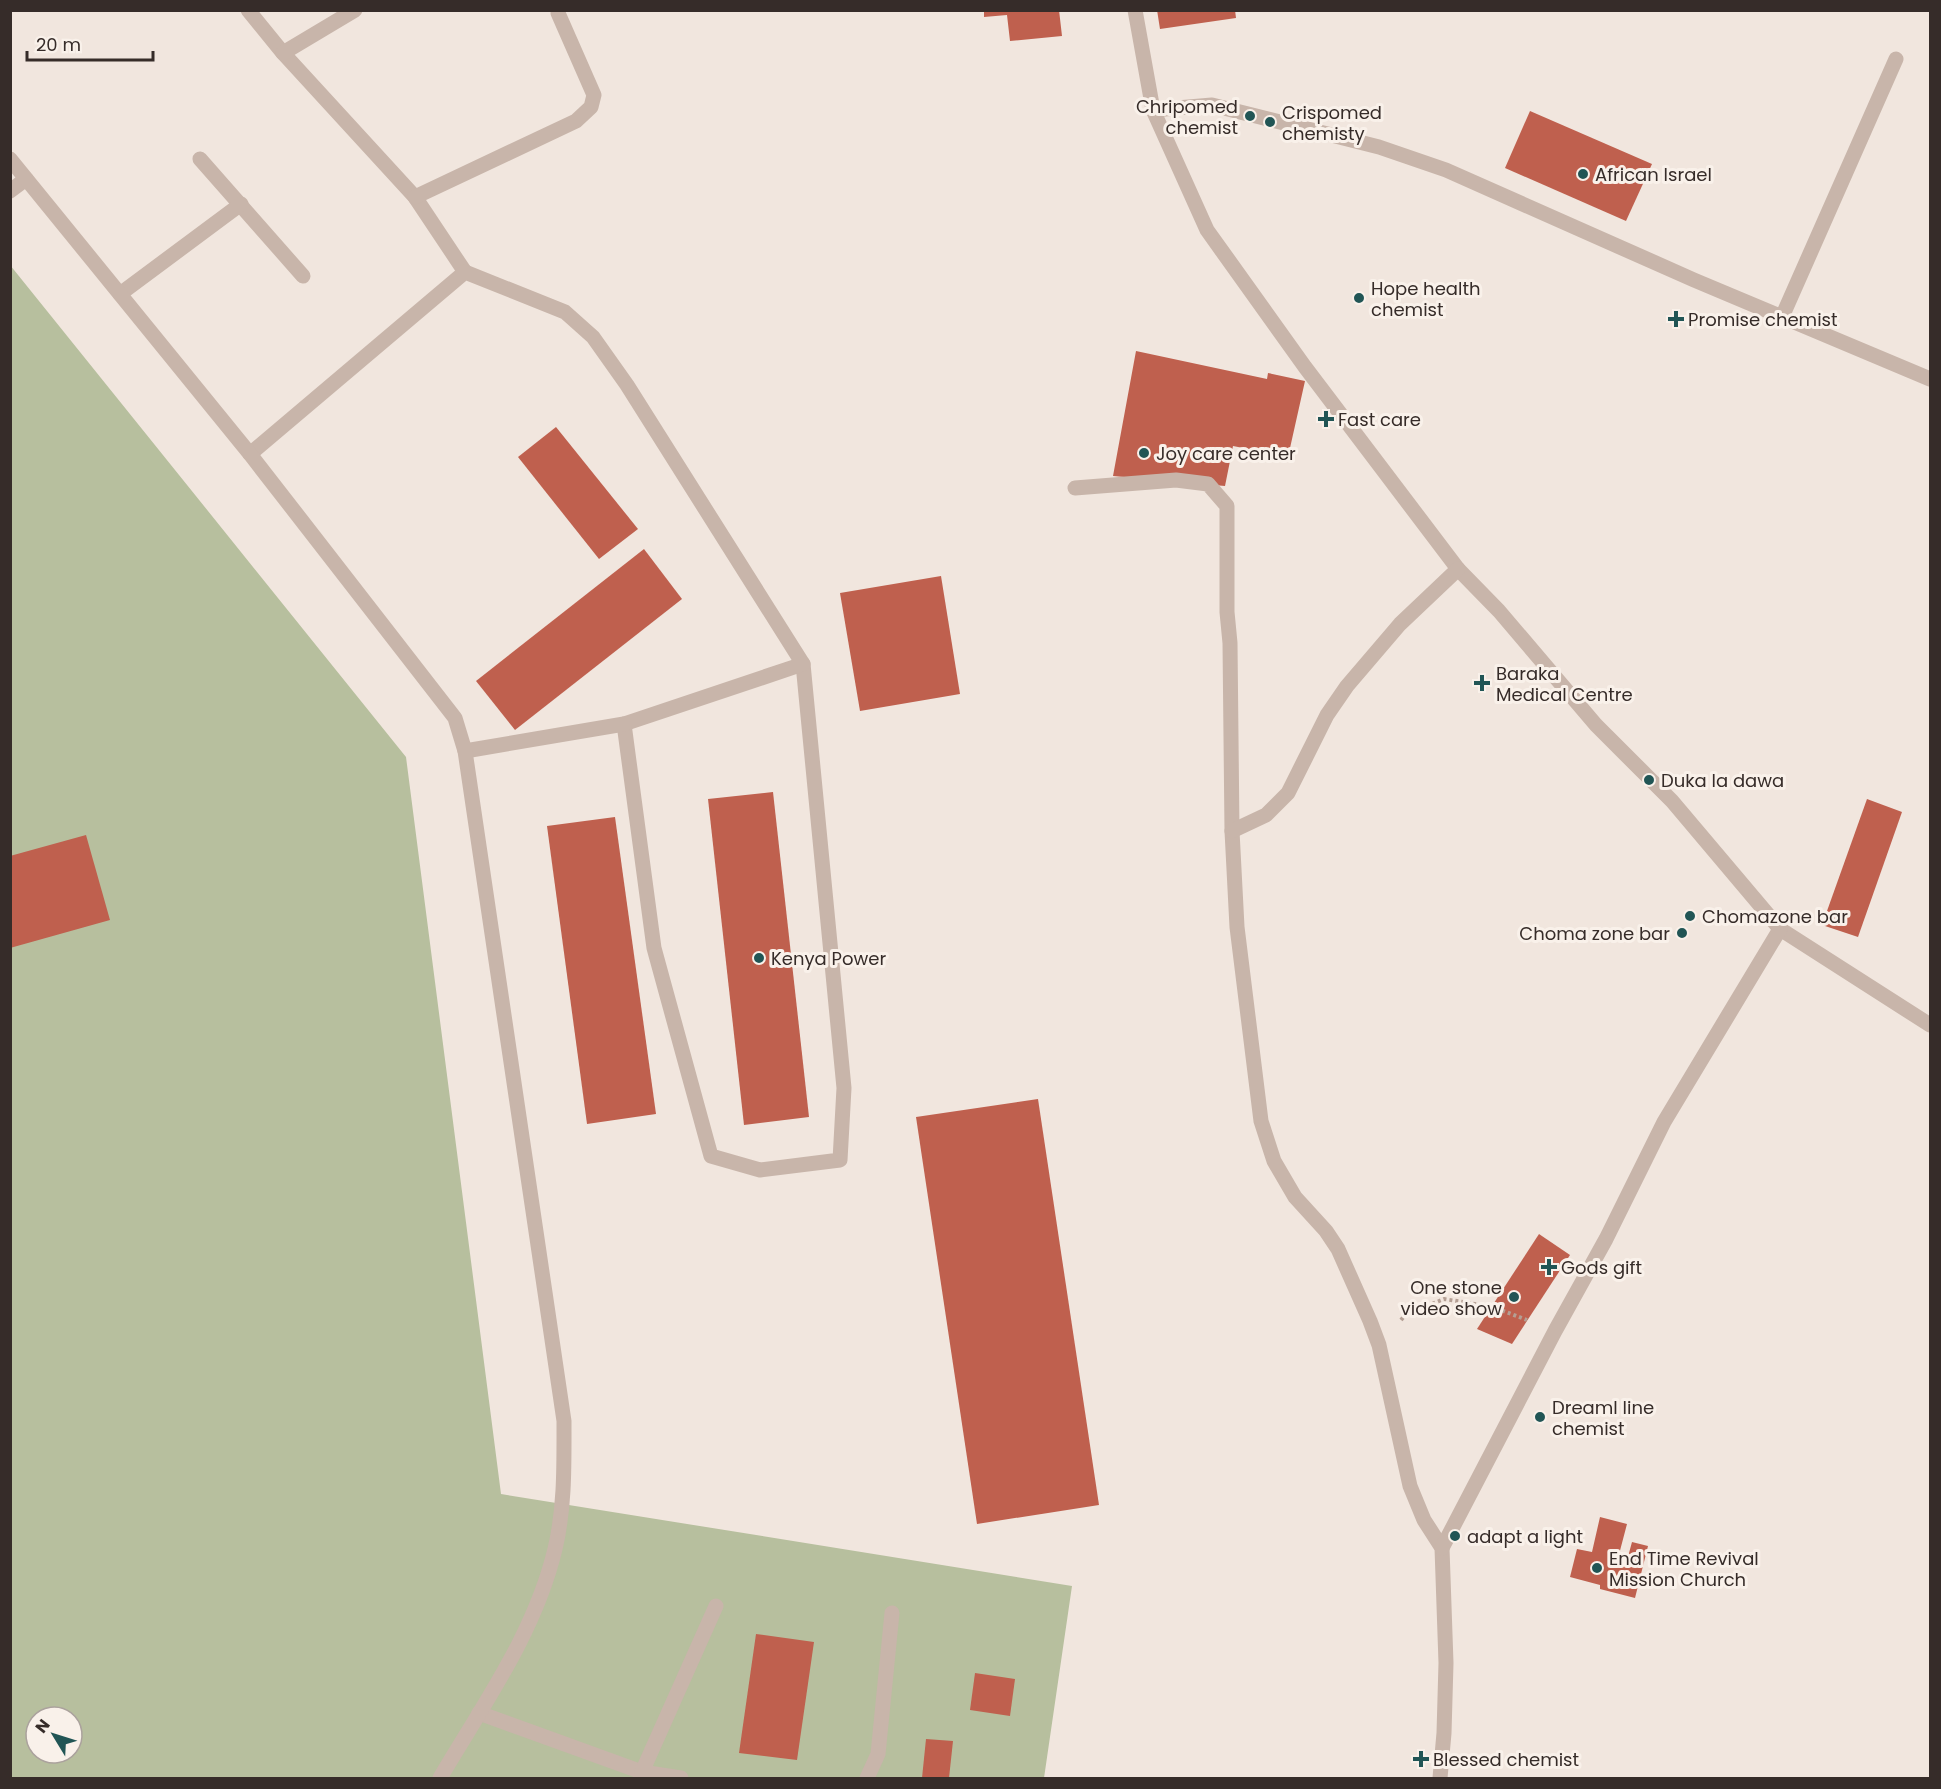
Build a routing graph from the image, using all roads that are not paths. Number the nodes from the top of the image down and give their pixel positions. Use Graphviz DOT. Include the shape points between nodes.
graph roads {
  1 [pos="248,10"];
  2 [pos="355,10"];
  3 [pos="1135,10"];
  4 [pos="558,13"];
  5 [pos="283,53"];
  6 [pos="1896,59"];
  7 [pos="1153,110"];
  8 [pos="10,159"];
  9 [pos="200,159"];
  10 [pos="26,179"];
  11 [pos="10,191"];
  12 [pos="415,197"];
  13 [pos="241,204"];
  14 [pos="465,272"];
  15 [pos="303,276"];
  16 [pos="120,294"];
  17 [pos="1782,317"];
  18 [pos="1930,379"];
  19 [pos="250,454"];
  20 [pos="1075,488"];
  21 [pos="1458,569"];
  22 [pos="803,664"];
  23 [pos="624,724"];
  24 [pos="465,751"];
  25 [pos="1232,831"];
  26 [pos="1780,929"];
  27 [pos="1930,1025"];
  28 [pos="1442,1548"];
  29 [pos="717,1606"];
  30 [pos="892,1612"];
  31 [pos="479,1713"];
  32 [pos="641,1775"];
  33 [pos="440,1779"];
  34 [pos="681,1779"];
  35 [pos="867,1779"];
  36 [pos="1440,1779"];
  1 -- 5 [label="street"];
  2 -- 5 [label="street"];
  3 -- 7 [label="street"];
  4 -- 12 [label="street" via="594,95 591,107 576,121"];
  5 -- 12 [label="street"];
  6 -- 17 [label="street"];
  7 -- 17 [label="street" via="1212,105 1379,147 1446,170"];
  7 -- 21 [label="street" via="1207,230"];
  8 -- 10 [label="street"];
  9 -- 13 [label="street"];
  10 -- 11 [label="street"];
  10 -- 16 [label="street"];
  12 -- 14 [label="street"];
  13 -- 15 [label="street"];
  13 -- 16 [label="street"];
  14 -- 19 [label="street"];
  14 -- 22 [label="street" via="565,312 593,337"];
  16 -- 19 [label="street"];
  17 -- 18 [label="street"];
  19 -- 24 [label="street" via="455,718"];
  20 -- 25 [label="street" via="1176,480 1208,484 1227,507"];
  21 -- 25 [label="street" via="1400,624 1347,686 1327,715 1288,793 1266,815"];
  21 -- 26 [label="street" via="1596,724 1672,801"];
  22 -- 23 [label="street"];
  22 -- 23 [label="street" via="844,1088 840,1160 760,1170 711,1156 654,948"];
  23 -- 24 [label="street"];
  24 -- 31 [label="street" via="564,1421 564,1498 543,1590 519,1647"];
  25 -- 28 [label="street" via="1240,966 1261,1121 1269,1150 1295,1197 1338,1249 1379,1345 1410,1486 1424,1520"];
  26 -- 27 [label="street"];
  26 -- 28 [label="street" via="1664,1122"];
  28 -- 36 [label="street" via="1446,1663"];
  29 -- 32 [label="street"];
  30 -- 35 [label="street" via="878,1754"];
  31 -- 32 [label="street"];
  31 -- 33 [label="street"];
  32 -- 34 [label="street"];
}
